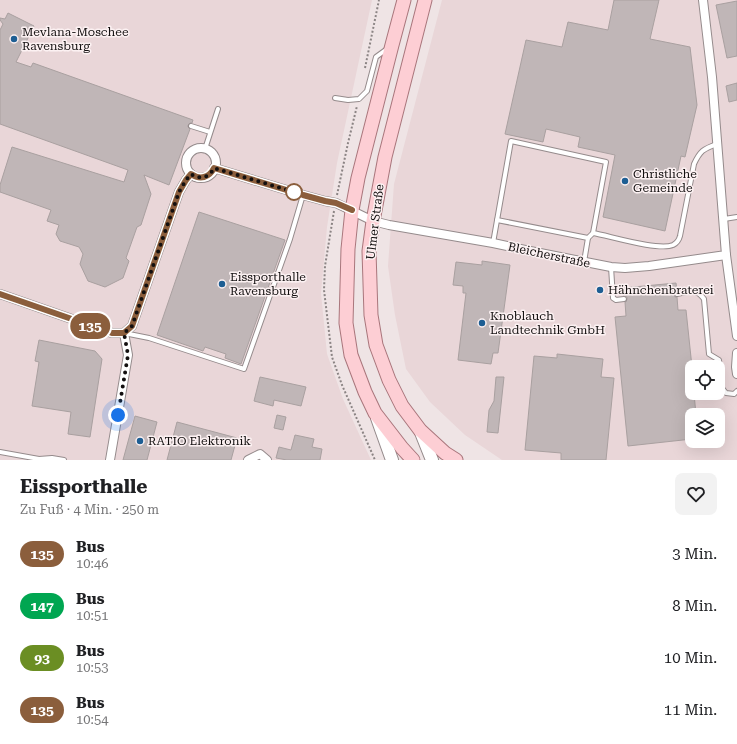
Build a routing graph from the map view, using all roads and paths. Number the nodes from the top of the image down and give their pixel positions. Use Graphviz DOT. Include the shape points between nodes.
graph roads {
  1 [pos="404,0"];
  2 [pos="425,0"];
  3 [pos="703,0"];
  4 [pos="392,45"];
  5 [pos="335,98"];
  6 [pos="218,109"];
  7 [pos="191,126"];
  8 [pos="210,132"];
  9 [pos="716,144"];
  10 [pos="205,149"];
  11 [pos="214,168"];
  12 [pos="191,174"];
  13 [pos="303,195"];
  14 [pos="352,210"];
  15 [pos="737,217"];
  16 [pos="723,219"];
  17 [pos="497,220"];
  18 [pos="374,221"];
  19 [pos="593,233"];
  20 [pos="588,238"];
  21 [pos="492,243"];
  22 [pos="726,255"];
  23 [pos="584,262"];
  24 [pos="611,267"];
  25 [pos="0,294"];
  26 [pos="677,294"];
  27 [pos="624,299"];
  28 [pos="124,333"];
  29 [pos="737,336"];
  30 [pos="737,353"];
  31 [pos="737,374"];
  32 [pos="737,391"];
  33 [pos="375,413"];
  34 [pos="420,430"];
  35 [pos="0,452"];
  36 [pos="64,460"];
  37 [pos="110,460"];
  38 [pos="248,460"];
  39 [pos="267,460"];
  40 [pos="392,460"];
  41 [pos="412,460"];
  42 [pos="432,460"];
  43 [pos="456,460"];
  1 -- 4 [label="main road, Ulmer Straße"];
  2 -- 18 [label="main road, Ulmer Straße" via="385,157"];
  3 -- 9 [label="street" via="712,77"];
  4 -- 5 [label="lane" via="376,57 367,91 359,99"];
  4 -- 14 [label="main road, Ulmer Straße"];
  6 -- 8 [label="lane"];
  7 -- 8 [label="lane"];
  8 -- 10 [label="lane"];
  9 -- 16 [label="street"];
  9 -- 19 [label="lane" via="699,154 694,164 680,236 674,244 663,247"];
  10 -- 11 [label="street" via="213,154"];
  10 -- 12 [label="street" via="196,149 189,154 186,162"];
  11 -- 12 [label="street" via="208,176 200,178"];
  11 -- 13 [label="street, Bleicherstraße"];
  12 -- 28 [label="street" via="179,192 132,326"];
  13 -- 14 [label="street, Bleicherstraße" via="336,203"];
  13 -- 28 [label="lane" via="244,369 150,338"];
  14 -- 18 [label="street, Bleicherstraße"];
  14 -- 33 [label="main road, Ulmer Straße" via="346,323 351,355"];
  15 -- 16 [label="lane"];
  16 -- 22 [label="street"];
  17 -- 19 [label="lane" via="511,141 606,162"];
  17 -- 20 [label="lane"];
  17 -- 21 [label="lane"];
  18 -- 21 [label="street, Bleicherstraße"];
  18 -- 34 [label="main road, Ulmer Straße" via="369,251 371,315 376,345 402,406"];
  19 -- 20 [label="lane"];
  20 -- 23 [label="lane"];
  21 -- 23 [label="street, Bleicherstraße"];
  22 -- 24 [label="street, Bleicherstraße" via="649,266"];
  22 -- 29 [label="street"];
  23 -- 24 [label="street, Bleicherstraße"];
  24 -- 27 [label="lane" via="613,298"];
  25 -- 28 [label="street" via="112,333"];
  26 -- 32 [label="lane" via="696,292 704,299 709,354 719,360 722,388 726,393 734,394"];
  28 -- 37 [label="street" via="128,355"];
  30 -- 31 [label="street"];
  33 -- 40 [label="main road"];
  33 -- 41 [label="main road, Ulmer Straße"];
  34 -- 42 [label="main road, Ulmer Straße"];
  34 -- 43 [label="main road"];
  35 -- 36 [label="lane" via="39,459"];
  38 -- 39 [label="street" via="260,454"];
}
